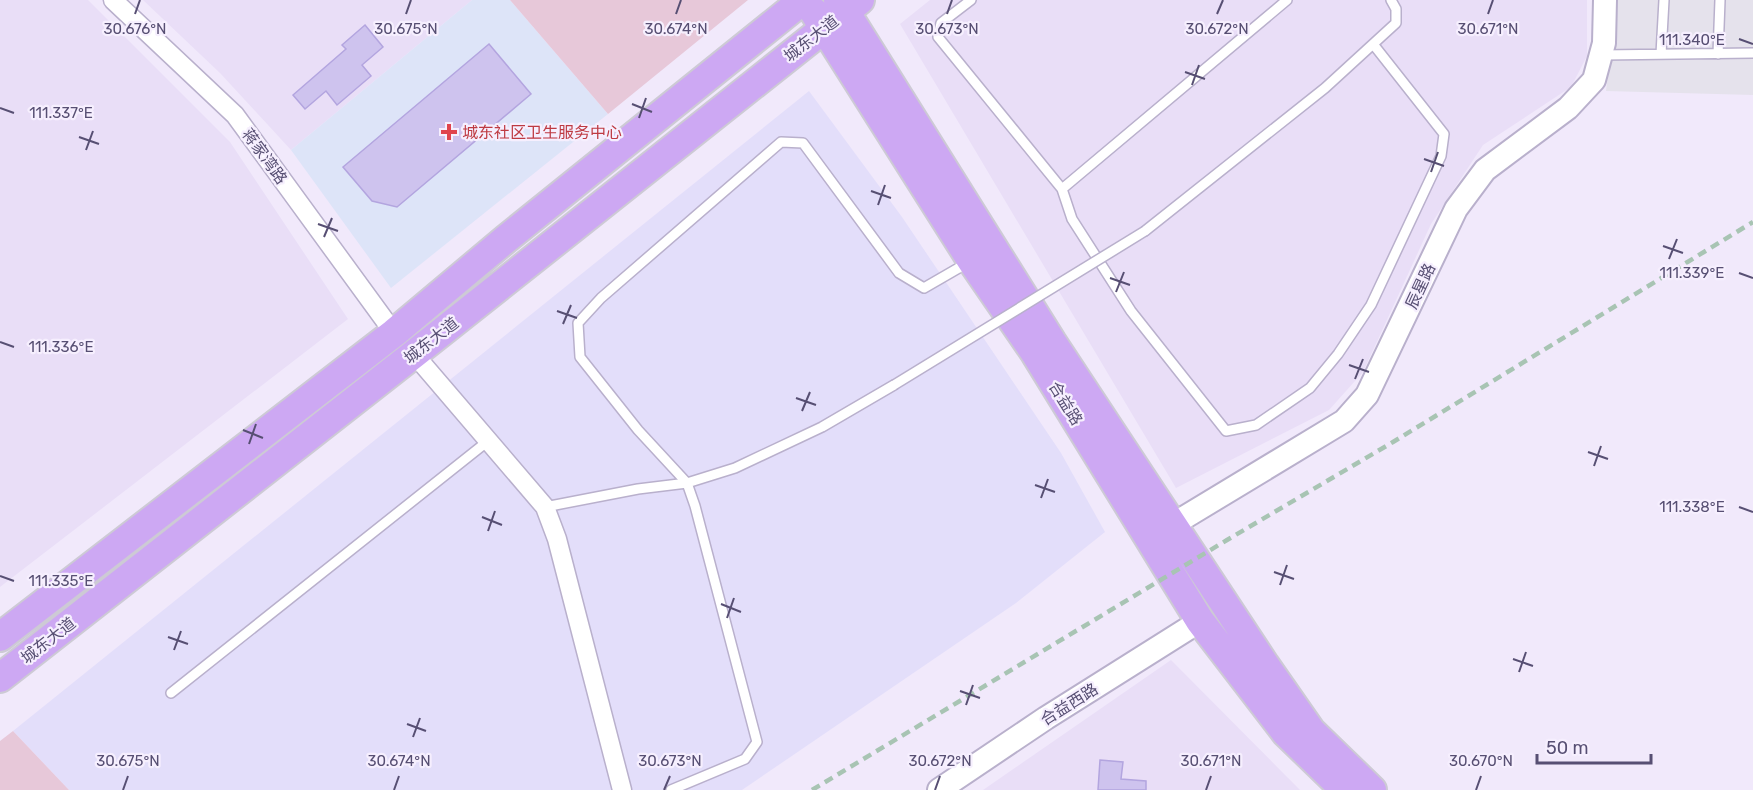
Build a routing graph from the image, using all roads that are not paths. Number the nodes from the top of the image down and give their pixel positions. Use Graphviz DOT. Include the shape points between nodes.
graph roads {
  1 [pos="112,0"];
  2 [pos="802,0"];
  3 [pos="807,0"];
  4 [pos="971,0"];
  5 [pos="1287,0"];
  6 [pos="1391,0"];
  7 [pos="1605,0"];
  8 [pos="1664,0"];
  9 [pos="1720,0"];
  10 [pos="842,10"];
  11 [pos="1373,44"];
  12 [pos="1753,53"];
  13 [pos="1661,54"];
  14 [pos="1718,54"];
  15 [pos="1600,55"];
  16 [pos="1062,189"];
  17 [pos="971,260"];
  18 [pos="394,333"];
  19 [pos="414,354"];
  20 [pos="488,441"];
  21 [pos="687,483"];
  22 [pos="545,507"];
  23 [pos="1172,525"];
  24 [pos="1200,621"];
  25 [pos="0,637"];
  26 [pos="0,678"];
  27 [pos="171,693"];
  28 [pos="622,790"];
  29 [pos="671,790"];
  30 [pos="939,790"];
  31 [pos="1345,790"];
  32 [pos="1372,790"];
  1 -- 18 [label="street, 蒋家湾路" via="236,115"];
  2 -- 18 [label="main road, 城东大道"];
  3 -- 10 [label="main road, 合益路"];
  4 -- 16 [label="lane" via="941,23 938,37"];
  5 -- 16 [label="lane"];
  6 -- 11 [label="lane" via="1396,23"];
  7 -- 15 [label="street, 辰星路"];
  8 -- 13 [label="lane"];
  9 -- 14 [label="lane"];
  10 -- 17 [label="main road, 合益路"];
  10 -- 19 [label="main road, 城东大道"];
  10 -- 23 [label="main road, 合益路"];
  11 -- 16 [label="lane" via="1444,134 1441,156 1371,305 1338,354 1310,388 1256,425 1226,431 1131,312 1072,219"];
  11 -- 21 [label="lane, bridge" via="1325,88 1145,231 822,426 735,468"];
  12 -- 14 [label="lane"];
  13 -- 14 [label="lane"];
  13 -- 15 [label="lane"];
  15 -- 23 [label="street, 辰星路" via="1594,80 1568,108 1485,170 1456,209 1360,404 1344,420"];
  17 -- 21 [label="lane" via="924,288 899,273 803,143 781,142 601,298 578,323 580,357 638,430"];
  17 -- 24 [label="main road, 合益路" via="1035,353"];
  18 -- 25 [label="main road, 城东大道"];
  19 -- 20 [label="street"];
  19 -- 26 [label="main road, 城东大道"];
  20 -- 22 [label="street"];
  20 -- 27 [label="lane"];
  21 -- 22 [label="lane"];
  21 -- 29 [label="lane" via="757,742 745,759"];
  22 -- 28 [label="street"];
  23 -- 32 [label="main road, 合益路" via="1311,731"];
  24 -- 30 [label="street, 合益西路"];
  24 -- 31 [label="main road, 合益路" via="1286,734"];
}
